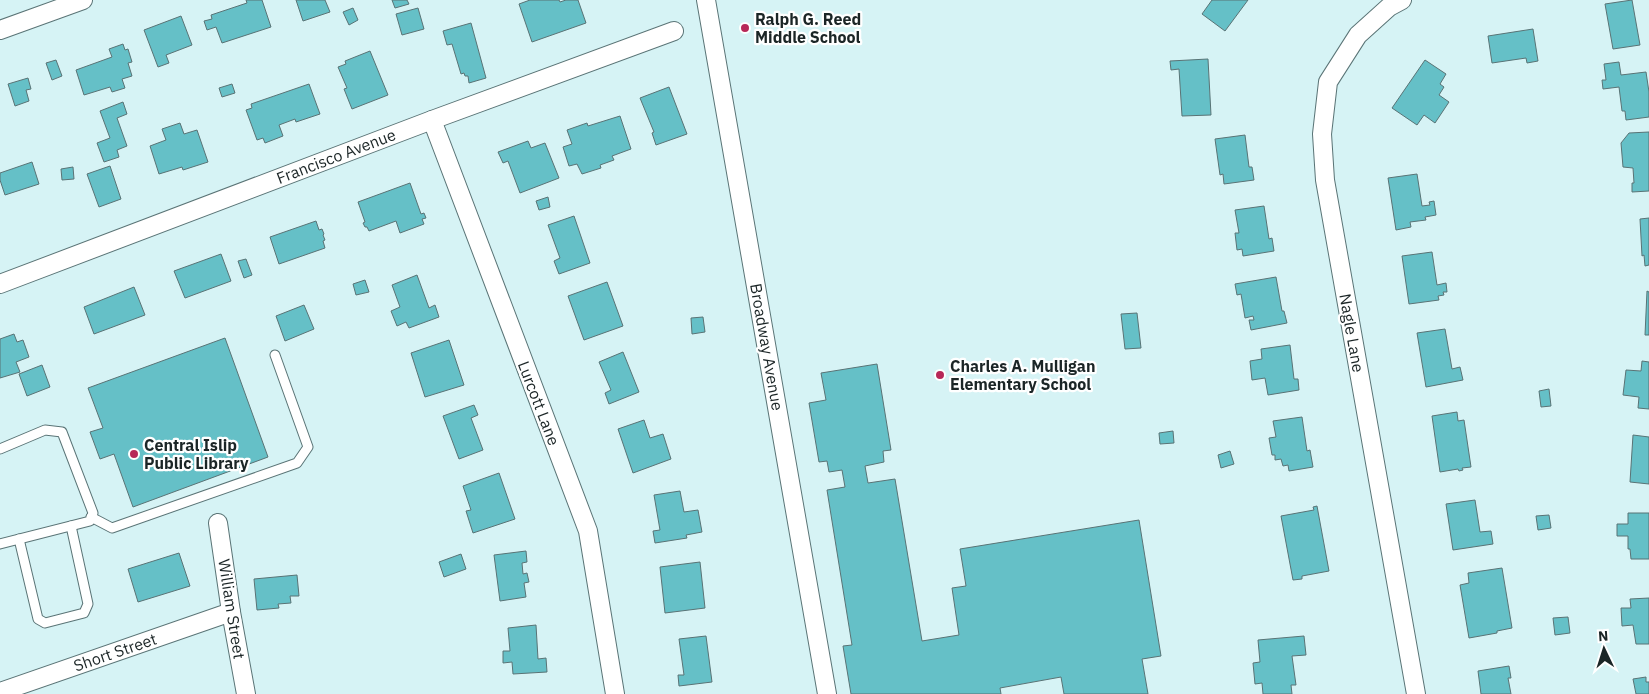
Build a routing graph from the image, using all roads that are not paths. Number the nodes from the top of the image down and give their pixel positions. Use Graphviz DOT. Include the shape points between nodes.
graph roads {
  1 [pos="83,0"];
  2 [pos="706,0"];
  3 [pos="1402,0"];
  4 [pos="0,30"];
  5 [pos="674,31"];
  6 [pos="432,120"];
  7 [pos="0,284"];
  8 [pos="275,355"];
  9 [pos="0,449"];
  10 [pos="91,517"];
  11 [pos="218,523"];
  12 [pos="71,526"];
  13 [pos="19,539"];
  14 [pos="0,544"];
  15 [pos="231,612"];
  16 [pos="0,692"];
  17 [pos="246,694"];
  18 [pos="615,694"];
  19 [pos="827,694"];
  20 [pos="1416,694"];
  1 -- 4 [label="street"];
  2 -- 19 [label="street, Broadway Avenue"];
  3 -- 20 [label="street, Nagle Lane" via="1389,7 1358,35 1328,82 1322,134 1327,189"];
  5 -- 6 [label="street, Francisco Avenue"];
  6 -- 7 [label="street, Francisco Avenue"];
  6 -- 18 [label="street, Lurcott Lane" via="588,531"];
  8 -- 10 [label="lane" via="308,447 297,463 112,528"];
  9 -- 10 [label="lane" via="44,430 62,432 93,513"];
  10 -- 12 [label="lane" via="90,521"];
  11 -- 15 [label="street, William Street"];
  12 -- 13 [label="lane"];
  12 -- 13 [label="lane" via="88,604 84,613 45,622 38,619"];
  13 -- 14 [label="lane"];
  15 -- 16 [label="street, Short Street"];
  15 -- 17 [label="street, William Street"];
}
